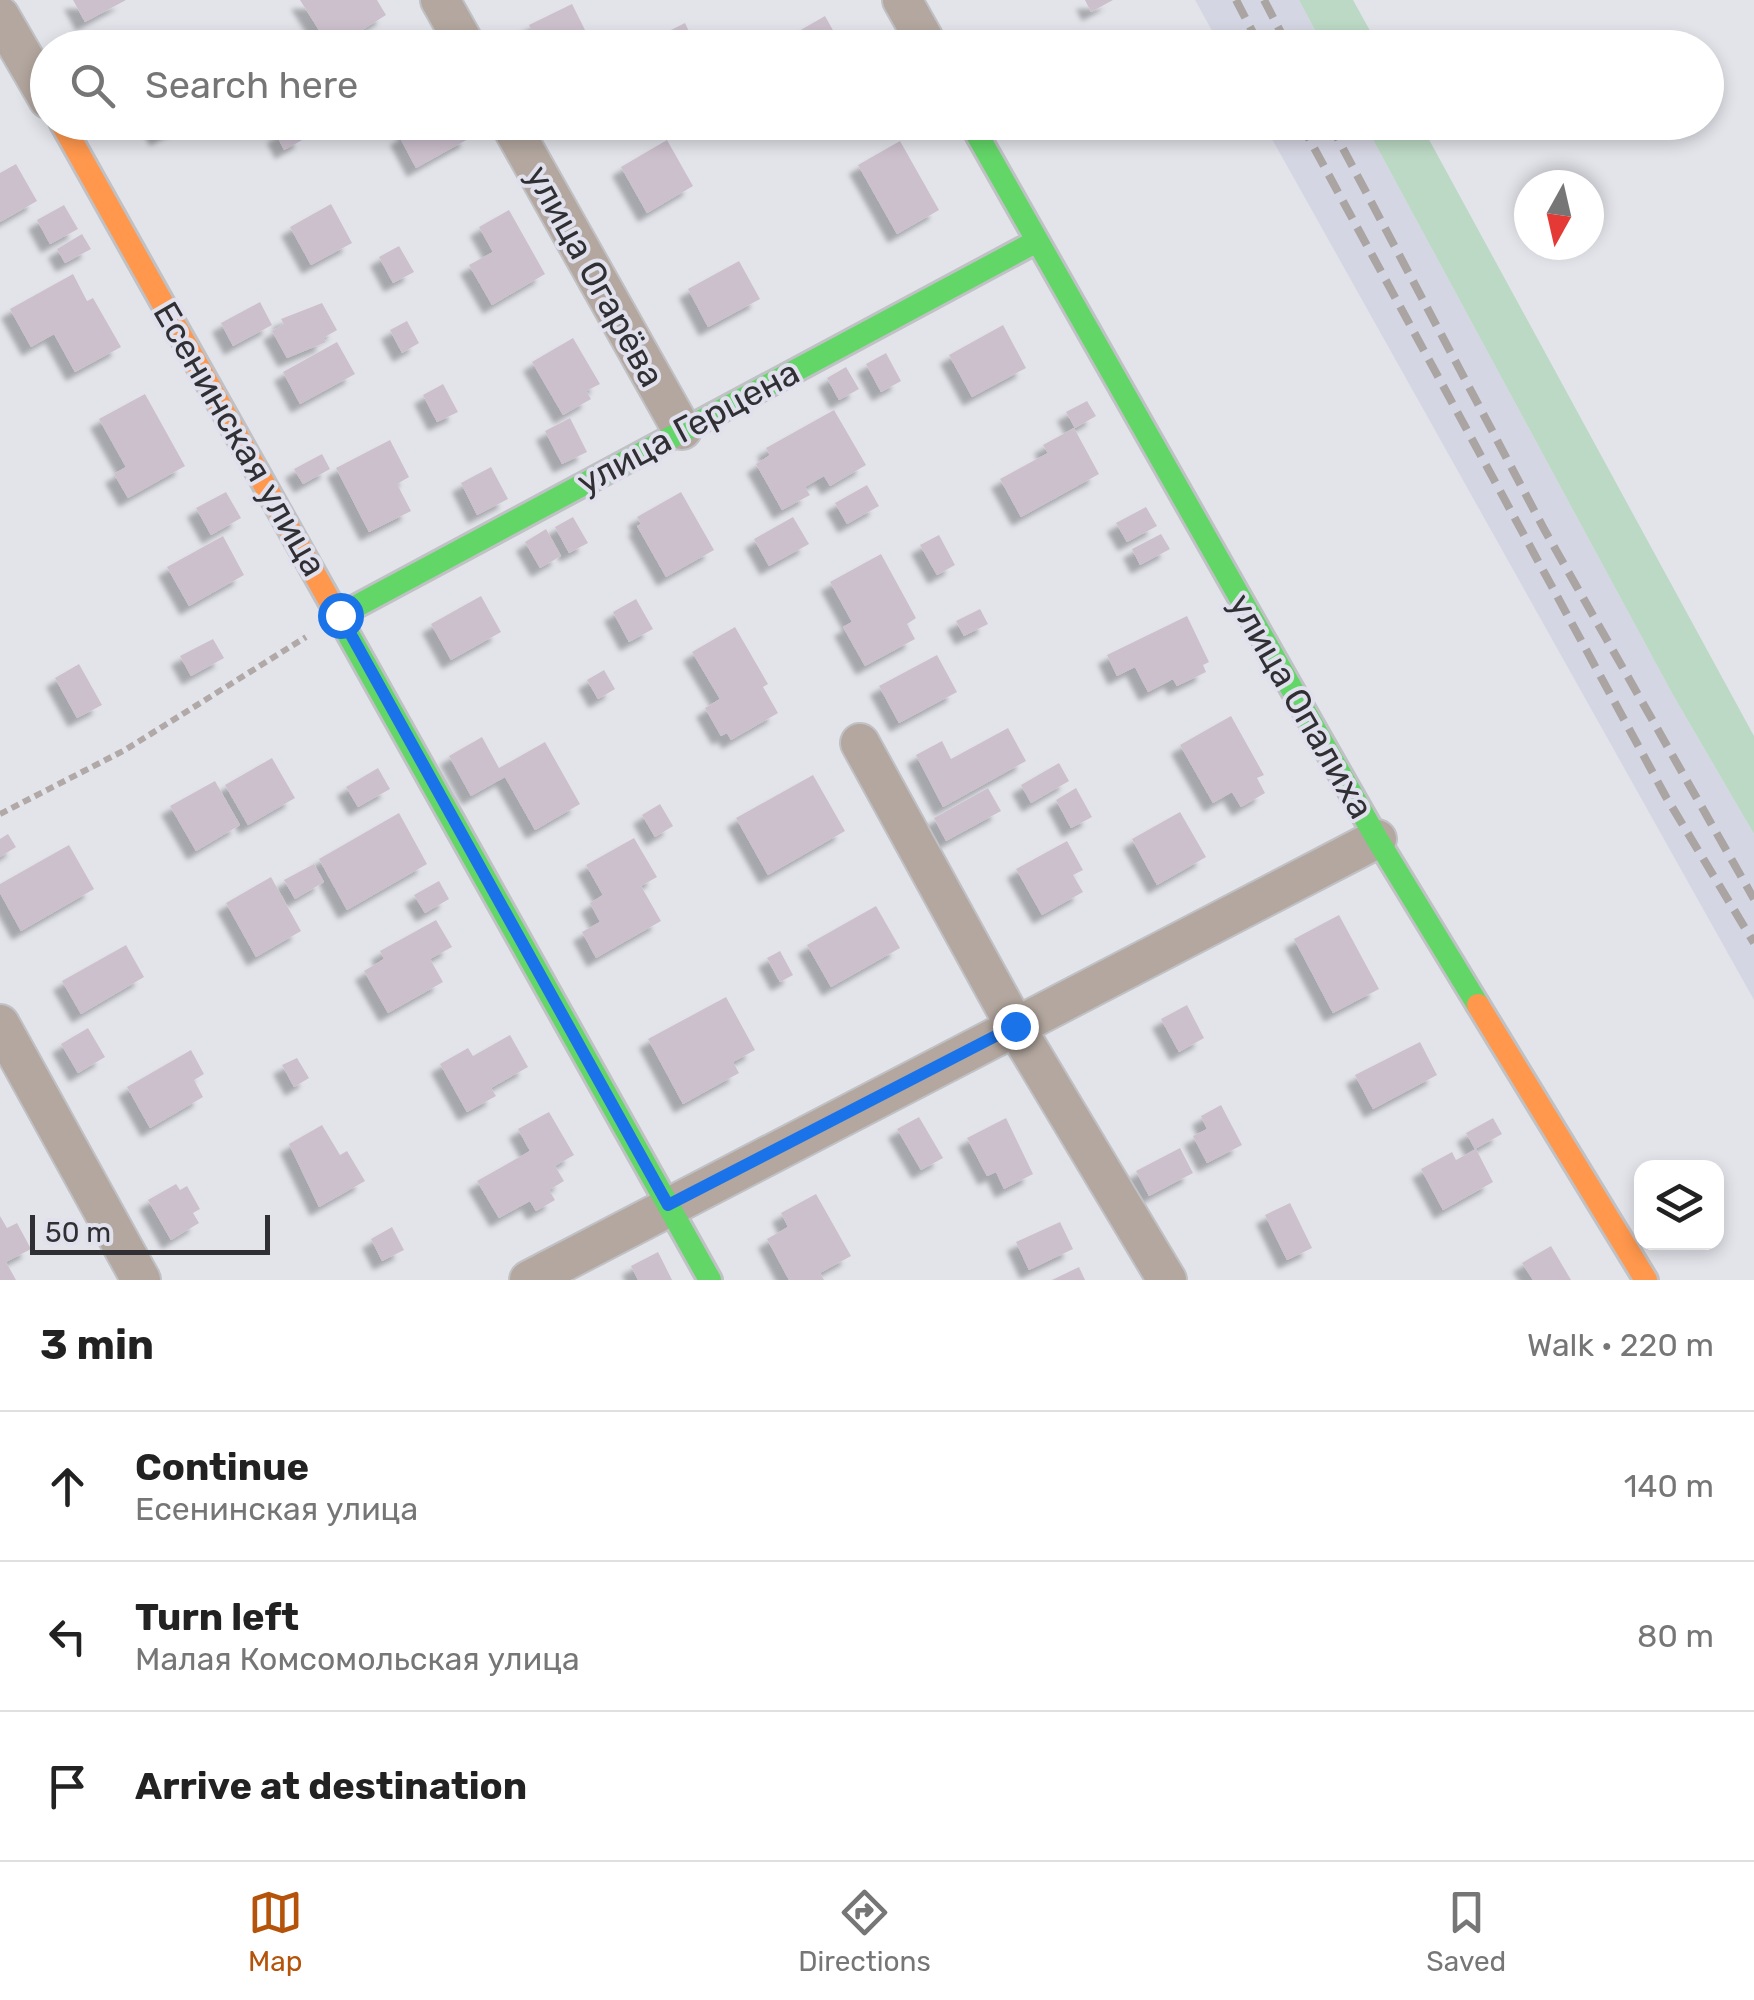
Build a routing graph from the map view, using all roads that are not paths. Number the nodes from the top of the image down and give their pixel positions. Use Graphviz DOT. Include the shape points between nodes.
graph roads {
  1 [pos="440,0"];
  2 [pos="902,0"];
  3 [pos="0,16"];
  4 [pos="457,30"];
  5 [pos="919,30"];
  6 [pos="30,68"];
  7 [pos="71,140"];
  8 [pos="519,140"];
  9 [pos="980,140"];
  10 [pos="1037,241"];
  11 [pos="682,430"];
  12 [pos="340,615"];
  13 [pos="860,743"];
  14 [pos="1377,839"];
  15 [pos="0,1024"];
  16 [pos="1015,1026"];
  17 [pos="668,1205"];
  18 [pos="141,1280"];
  19 [pos="529,1280"];
  20 [pos="710,1280"];
  21 [pos="1167,1280"];
  22 [pos="1646,1280"];
  1 -- 4 [label="street"];
  2 -- 5 [label="street"];
  3 -- 6 [label="street"];
  7 -- 12 [label="street, Есенинская улица"];
  8 -- 11 [label="street, улица Огарёва"];
  9 -- 10 [label="street, улица Опалиха"];
  10 -- 11 [label="street, улица Герцена"];
  10 -- 14 [label="street, улица Опалиха"];
  11 -- 12 [label="street, улица Герцена"];
  12 -- 17 [label="street, Есенинская улица"];
  13 -- 16 [label="street"];
  14 -- 16 [label="street"];
  14 -- 22 [label="street, улица Опалиха"];
  15 -- 18 [label="street"];
  16 -- 17 [label="street"];
  16 -- 21 [label="street"];
  17 -- 19 [label="street"];
  17 -- 20 [label="street, Есенинская улица"];
}
